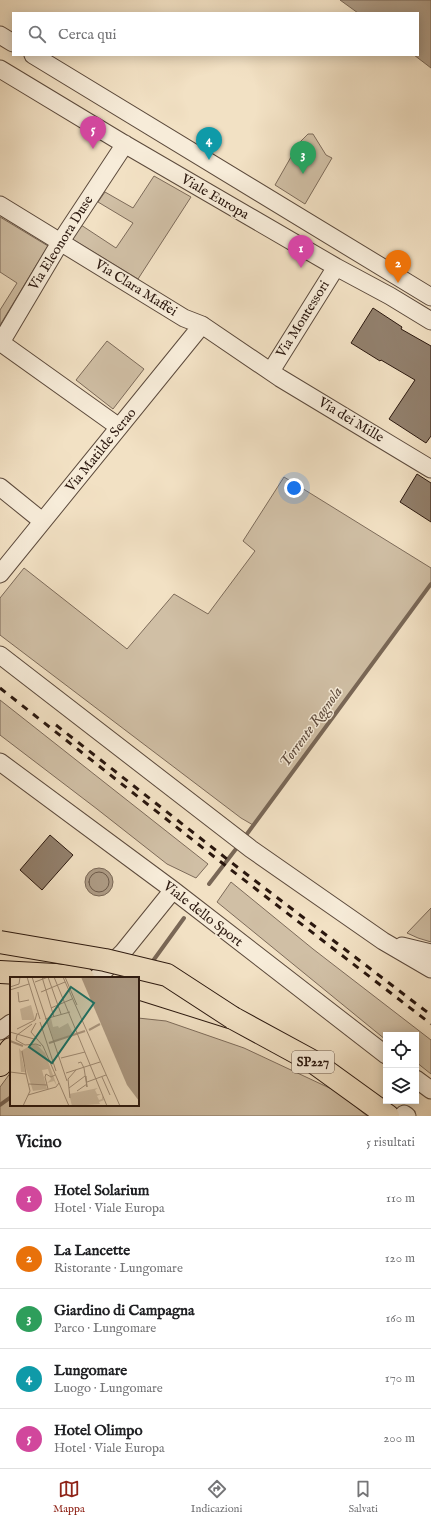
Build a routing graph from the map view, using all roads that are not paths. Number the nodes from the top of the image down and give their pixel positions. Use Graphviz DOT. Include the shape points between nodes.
graph roads {
  1 [pos="0,35"];
  2 [pos="12,41"];
  3 [pos="35,56"];
  4 [pos="0,69"];
  5 [pos="125,144"];
  6 [pos="0,205"];
  7 [pos="61,241"];
  8 [pos="338,272"];
  9 [pos="431,297"];
  10 [pos="431,321"];
  11 [pos="202,325"];
  12 [pos="431,333"];
  13 [pos="0,342"];
  14 [pos="271,371"];
  15 [pos="119,427"];
  16 [pos="431,469"];
  17 [pos="0,487"];
  18 [pos="42,521"];
  19 [pos="0,574"];
  20 [pos="0,655"];
  21 [pos="0,762"];
  22 [pos="0,766"];
  23 [pos="17,776"];
  24 [pos="173,890"];
  25 [pos="0,942"];
  26 [pos="383,942"];
  27 [pos="431,953"];
  28 [pos="431,969"];
  29 [pos="0,972"];
  30 [pos="74,977"];
  31 [pos="98,977"];
  32 [pos="139,988"];
  33 [pos="139,1004"];
  34 [pos="198,1008"];
  35 [pos="233,1018"];
  36 [pos="10,1024"];
  37 [pos="0,1031"];
  38 [pos="10,1051"];
  39 [pos="383,1053"];
  40 [pos="0,1066"];
  41 [pos="419,1081"];
  42 [pos="431,1090"];
  43 [pos="400,1115"];
  1 -- 2 [label="street"];
  3 -- 9 [label="street"];
  4 -- 5 [label="street, Viale Europa"];
  5 -- 7 [label="street, Via Eleonora Duse"];
  5 -- 8 [label="street, Viale Europa"];
  6 -- 7 [label="street, Via Clara Maffei"];
  7 -- 11 [label="street, Via Clara Maffei" via="184,318"];
  7 -- 13 [label="street, Via Eleonora Duse"];
  8 -- 10 [label="street, Viale Europa" via="390,296"];
  8 -- 12 [label="street, Viale Europa"];
  8 -- 14 [label="street, Via Montessori"];
  11 -- 14 [label="street, Via Clara Maffei"];
  11 -- 15 [label="street, Via Matilde Serao"];
  13 -- 15 [label="street"];
  14 -- 16 [label="street, Via dei Mille"];
  15 -- 18 [label="street, Via Matilde Serao"];
  17 -- 18 [label="street"];
  18 -- 19 [label="street, Via Matilde Serao"];
  20 -- 26 [label="street" via="251,849"];
  21 -- 23 [label="street, Viale dello Sport"];
  22 -- 23 [label="street, Viale dello Sport"];
  23 -- 24 [label="street, Viale dello Sport"];
  24 -- 31 [label="street" via="123,952"];
  24 -- 39 [label="street, Viale dello Sport"];
  25 -- 35 [label="highway, bridge" via="105,960 167,976"];
  26 -- 27 [label="street"];
  26 -- 28 [label="street"];
  29 -- 30 [label="highway"];
  32 -- 34 [label="highway, SP227"];
  33 -- 34 [label="highway"];
  34 -- 35 [label="highway, SP227, bridge"];
  35 -- 43 [label="highway, SP227" via="312,1061"];
  36 -- 37 [label="street"];
  38 -- 40 [label="highway"];
  41 -- 42 [label="street"];
}
